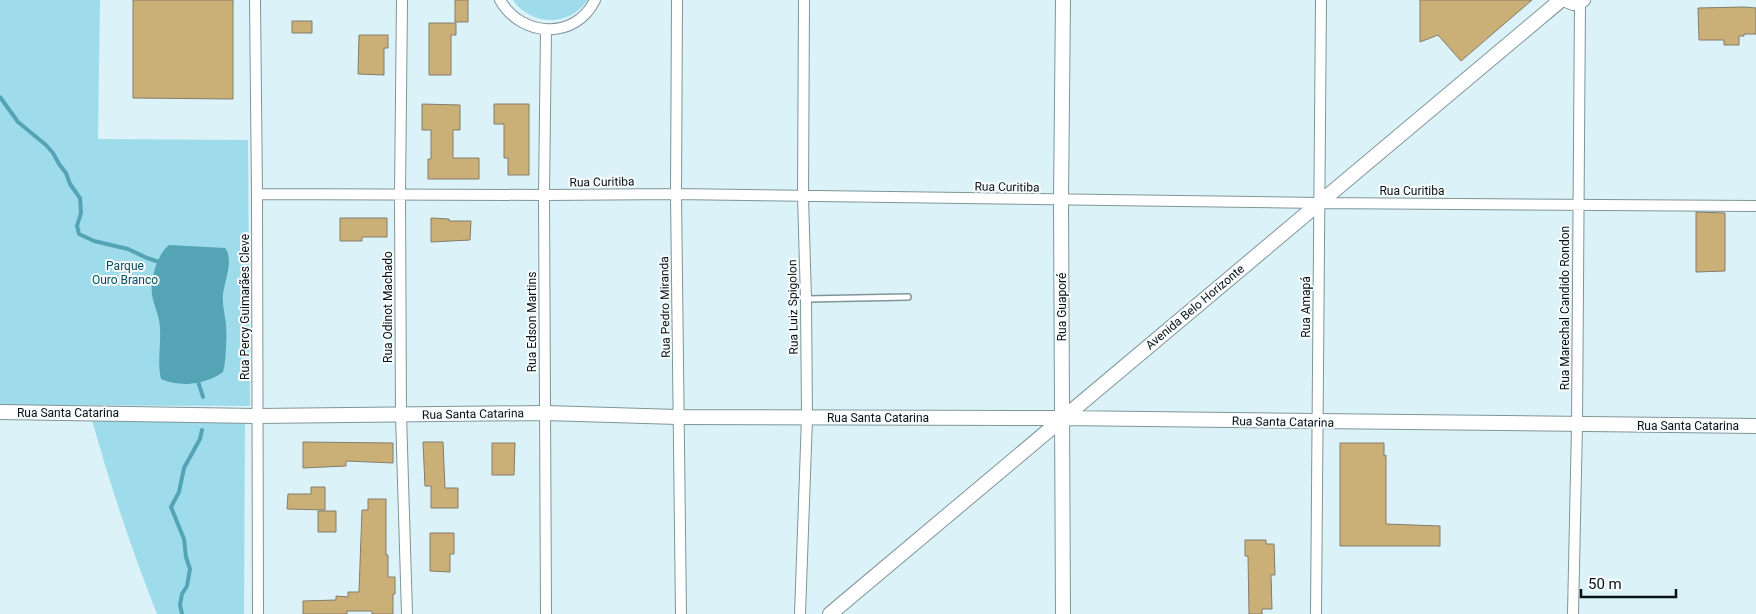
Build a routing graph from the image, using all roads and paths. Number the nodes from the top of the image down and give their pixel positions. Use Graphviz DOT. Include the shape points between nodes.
graph roads {
  1 [pos="255,0"];
  2 [pos="402,0"];
  3 [pos="500,0"];
  4 [pos="595,0"];
  5 [pos="677,0"];
  6 [pos="804,0"];
  7 [pos="1063,0"];
  8 [pos="1321,0"];
  9 [pos="1561,0"];
  10 [pos="1566,0"];
  11 [pos="1582,1"];
  12 [pos="546,30"];
  13 [pos="257,194"];
  14 [pos="400,194"];
  15 [pos="676,194"];
  16 [pos="544,195"];
  17 [pos="803,197"];
  18 [pos="1062,200"];
  19 [pos="1318,203"];
  20 [pos="1578,204"];
  21 [pos="1756,206"];
  22 [pos="908,297"];
  23 [pos="806,299"];
  24 [pos="0,412"];
  25 [pos="544,413"];
  26 [pos="401,415"];
  27 [pos="257,416"];
  28 [pos="678,417"];
  29 [pos="807,418"];
  30 [pos="1062,418"];
  31 [pos="1319,422"];
  32 [pos="1577,425"];
  33 [pos="1756,426"];
  34 [pos="258,614"];
  35 [pos="407,614"];
  36 [pos="546,614"];
  37 [pos="681,614"];
  38 [pos="800,614"];
  39 [pos="830,614"];
  40 [pos="1062,614"];
  41 [pos="1316,614"];
  42 [pos="1574,614"];
  1 -- 13 [label="street, Rua Percy Guimarães Cleve"];
  2 -- 14 [label="street, Rua Odinot Machado"];
  3 -- 12 [label="street" via="516,20"];
  4 -- 12 [label="street" via="574,23"];
  5 -- 15 [label="street, Rua Pedro Miranda"];
  6 -- 17 [label="street, Rua Luiz Spigolon"];
  7 -- 18 [label="street, Rua Guaporé"];
  8 -- 19 [label="street, Rua Amapá"];
  9 -- 19 [label="street, Avenida Belo Horizonte"];
  10 -- 11 [label="street"];
  11 -- 20 [label="street, Rua Marechal Candido Rondon"];
  12 -- 16 [label="street, Rua Edson Martins"];
  13 -- 14 [label="street, Rua Curitiba"];
  13 -- 27 [label="street, Rua Percy Guimarães Cleve"];
  14 -- 16 [label="street, Rua Curitiba"];
  14 -- 26 [label="street, Rua Odinot Machado"];
  15 -- 16 [label="street, Rua Curitiba"];
  15 -- 17 [label="street, Rua Curitiba"];
  15 -- 28 [label="street, Rua Pedro Miranda"];
  16 -- 25 [label="street, Rua Edson Martins"];
  17 -- 18 [label="street, Rua Curitiba"];
  17 -- 23 [label="street, Rua Luiz Spigolon"];
  18 -- 19 [label="street, Rua Curitiba"];
  18 -- 30 [label="street, Rua Guaporé"];
  19 -- 20 [label="street, Rua Curitiba"];
  19 -- 30 [label="street, Avenida Belo Horizonte"];
  19 -- 31 [label="street, Rua Amapá"];
  20 -- 21 [label="street, Rua Curitiba"];
  20 -- 32 [label="street, Rua Marechal Candido Rondon"];
  22 -- 23 [label="lane"];
  23 -- 29 [label="street, Rua Luiz Spigolon"];
  24 -- 27 [label="street, Rua Santa Catarina"];
  25 -- 26 [label="street, Rua Santa Catarina"];
  25 -- 28 [label="street, Rua Santa Catarina"];
  25 -- 36 [label="street, Rua Edson Martins"];
  26 -- 27 [label="street, Rua Santa Catarina"];
  26 -- 35 [label="street, Rua Odinot Machado"];
  27 -- 34 [label="street, Rua Percy Guimarães Cleve"];
  28 -- 29 [label="street, Rua Santa Catarina"];
  28 -- 37 [label="street, Rua Pedro Miranda"];
  29 -- 30 [label="street, Rua Santa Catarina"];
  29 -- 38 [label="street, Rua Luiz Spigolon"];
  30 -- 31 [label="street, Rua Santa Catarina"];
  30 -- 39 [label="street, Avenida Belo Horizonte"];
  30 -- 40 [label="street, Rua Guaporé"];
  31 -- 32 [label="street, Rua Santa Catarina"];
  31 -- 41 [label="street, Rua Amapá"];
  32 -- 33 [label="street, Rua Santa Catarina"];
  32 -- 42 [label="street, Rua Marechal Candido Rondon"];
}
